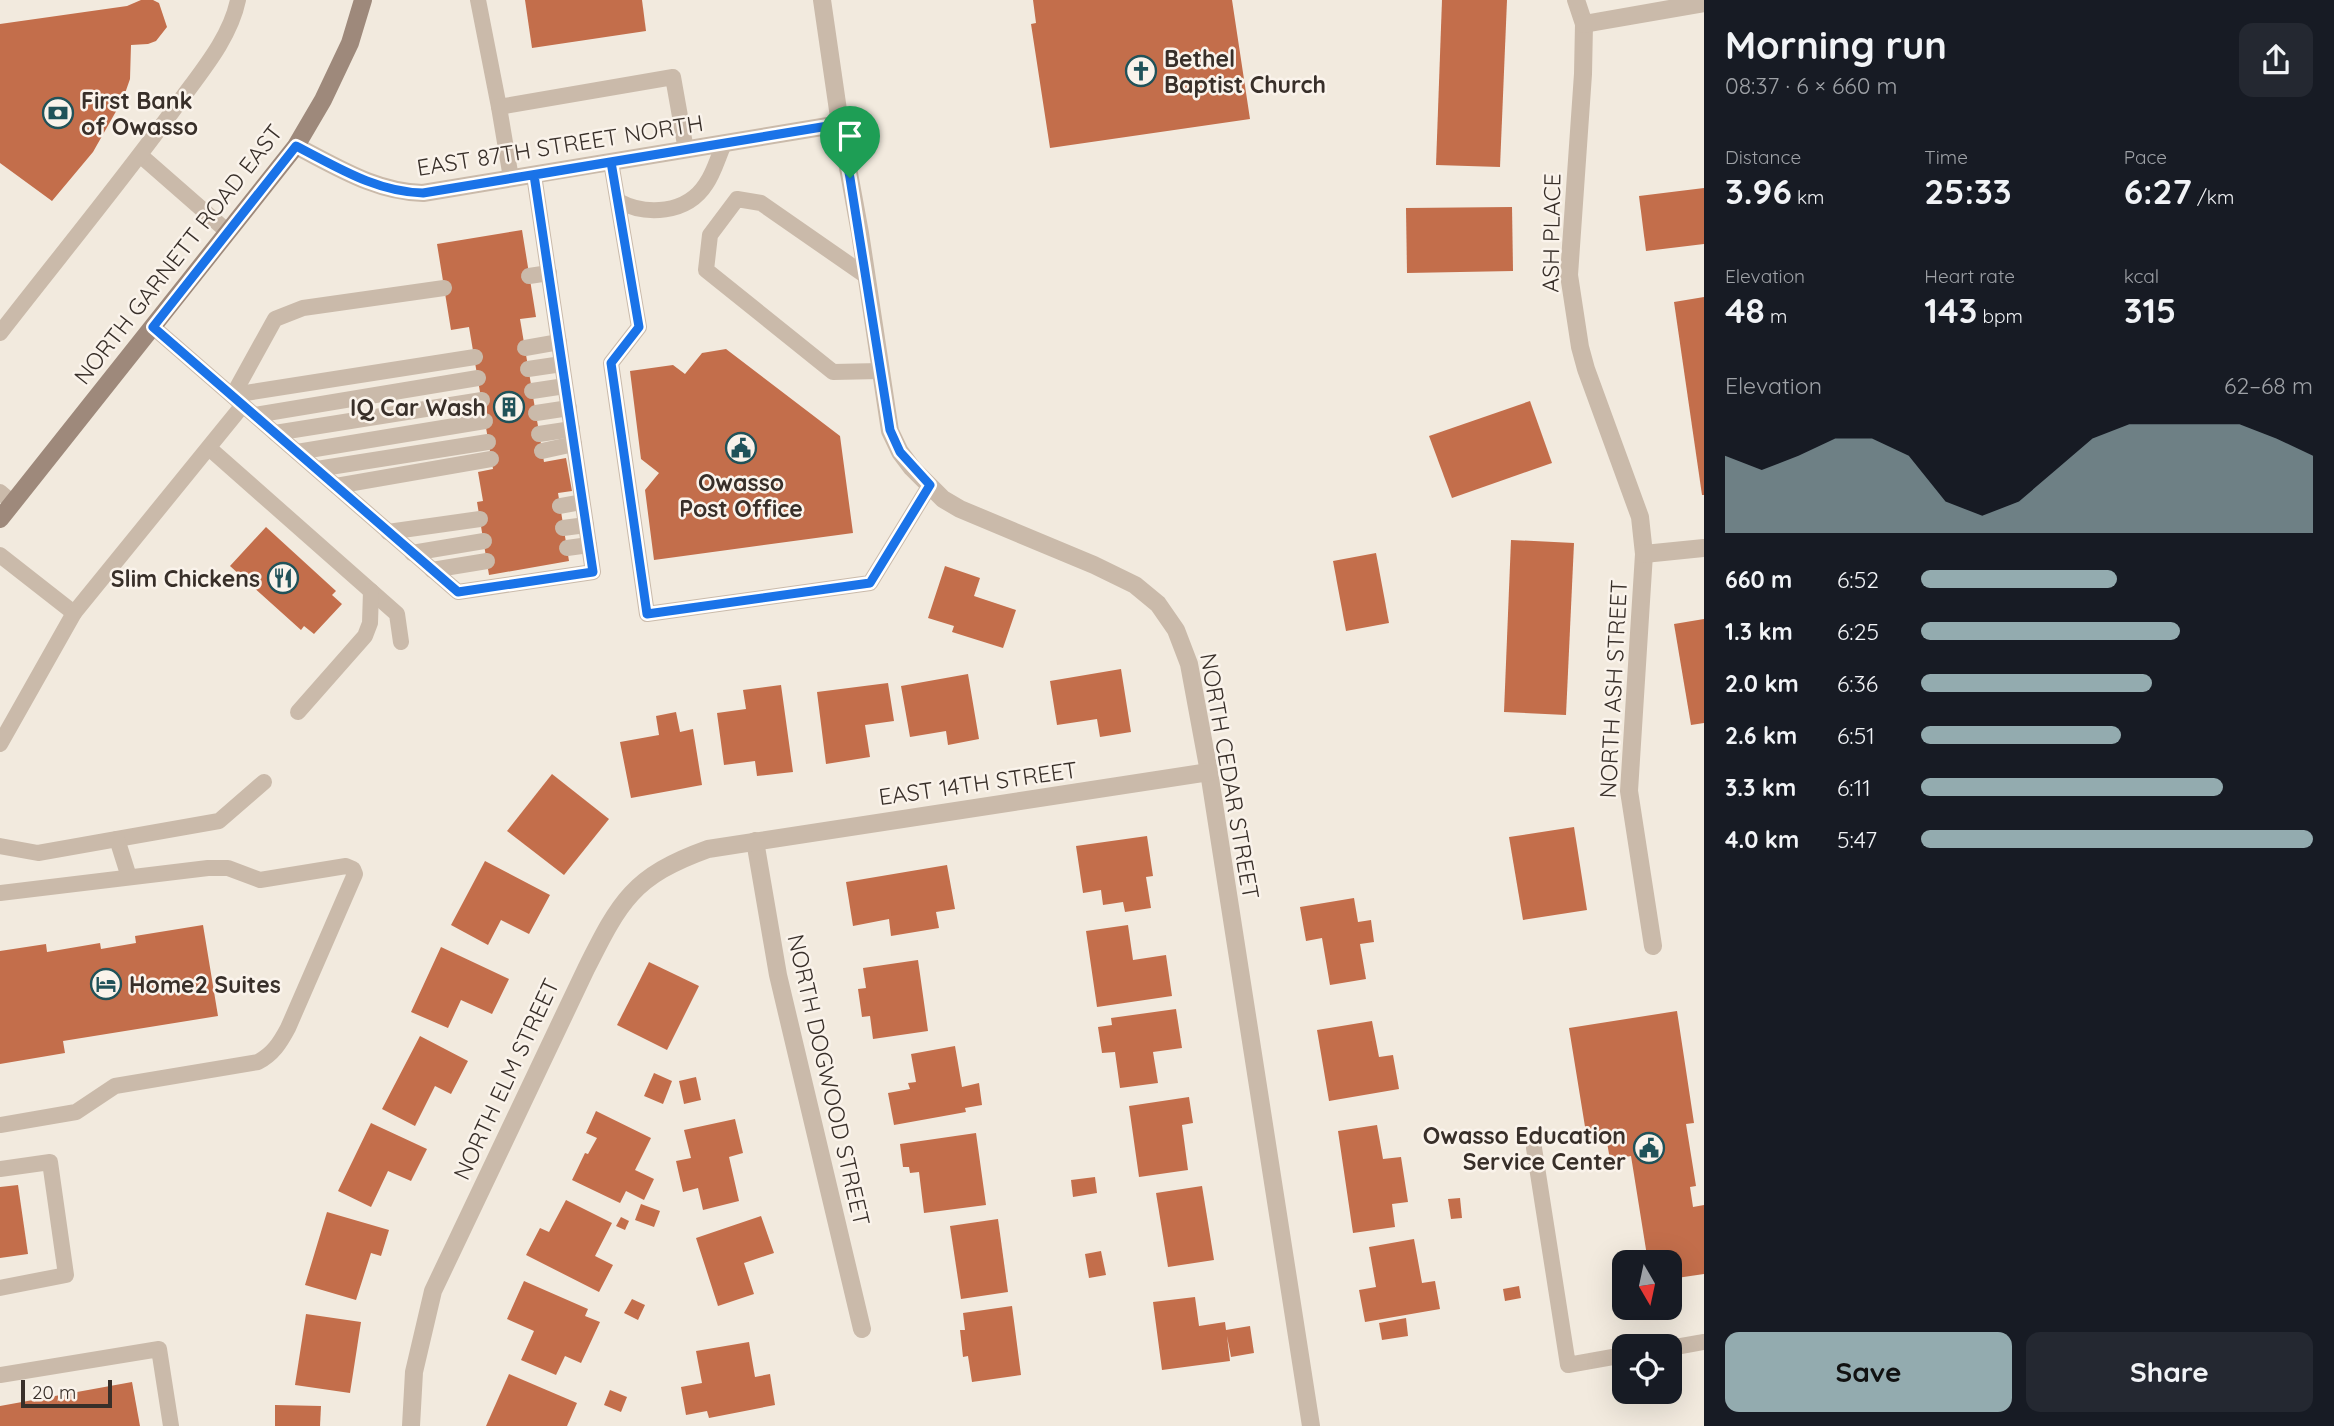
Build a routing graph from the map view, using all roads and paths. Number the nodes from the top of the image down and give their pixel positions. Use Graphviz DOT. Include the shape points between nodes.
graph roads {
  1 [pos="238,0"];
  2 [pos="363,0"];
  3 [pos="478,0"];
  4 [pos="822,0"];
  5 [pos="1576,0"];
  6 [pos="1704,2"];
  7 [pos="1584,24"];
  8 [pos="499,107"];
  9 [pos="840,124"];
  10 [pos="724,144"];
  11 [pos="296,146"];
  12 [pos="686,150"];
  13 [pos="140,155"];
  14 [pos="611,162"];
  15 [pos="534,175"];
  16 [pos="510,178"];
  17 [pos="618,201"];
  18 [pos="228,232"];
  19 [pos="549,273"];
  20 [pos="529,276"];
  21 [pos="866,276"];
  22 [pos="444,288"];
  23 [pos="153,327"];
  24 [pos="0,333"];
  25 [pos="559,342"];
  26 [pos="525,348"];
  27 [pos="475,357"];
  28 [pos="562,364"];
  29 [pos="528,369"];
  30 [pos="880,371"];
  31 [pos="478,378"];
  32 [pos="565,386"];
  33 [pos="532,391"];
  34 [pos="482,400"];
  35 [pos="243,405"];
  36 [pos="569,408"];
  37 [pos="536,413"];
  38 [pos="485,421"];
  39 [pos="275,433"];
  40 [pos="573,437"];
  41 [pos="488,442"];
  42 [pos="540,442"];
  43 [pos="209,448"];
  44 [pos="297,452"];
  45 [pos="491,458"];
  46 [pos="317,469"];
  47 [pos="930,485"];
  48 [pos="336,486"];
  49 [pos="6,497"];
  50 [pos="582,502"];
  51 [pos="560,506"];
  52 [pos="1640,517"];
  53 [pos="0,519"];
  54 [pos="480,519"];
  55 [pos="586,524"];
  56 [pos="564,528"];
  57 [pos="388,532"];
  58 [pos="484,541"];
  59 [pos="589,544"];
  60 [pos="567,548"];
  61 [pos="1704,548"];
  62 [pos="412,553"];
  63 [pos="1644,554"];
  64 [pos="0,555"];
  65 [pos="487,561"];
  66 [pos="432,570"];
  67 [pos="371,591"];
  68 [pos="74,613"];
  69 [pos="401,642"];
  70 [pos="298,712"];
  71 [pos="0,744"];
  72 [pos="1209,772"];
  73 [pos="264,782"];
  74 [pos="117,839"];
  75 [pos="755,841"];
  76 [pos="0,846"];
  77 [pos="129,877"];
  78 [pos="0,893"];
  79 [pos="1653,946"];
  80 [pos="0,1125"];
  81 [pos="1534,1148"];
  82 [pos="0,1170"];
  83 [pos="0,1287"];
  84 [pos="862,1329"];
  85 [pos="1704,1342"];
  86 [pos="1682,1346"];
  87 [pos="1612,1357"];
  88 [pos="0,1375"];
  89 [pos="171,1426"];
  90 [pos="411,1426"];
  91 [pos="1311,1426"];
  1 -- 13 [label="lane" via="233,23"];
  2 -- 11 [label="main road, NORTH GARNETT ROAD EAST" via="351,43"];
  3 -- 8 [label="lane"];
  4 -- 9 [label="street, NORTH CEDAR STREET"];
  5 -- 7 [label="street, ASH PLACE"];
  6 -- 7 [label="street"];
  7 -- 52 [label="street, ASH PLACE" via="1569,275 1586,369"];
  8 -- 12 [label="lane" via="673,77"];
  8 -- 16 [label="lane"];
  9 -- 10 [label="street, EAST 87TH STREET NORTH"];
  9 -- 21 [label="street, NORTH CEDAR STREET"];
  10 -- 12 [label="street, EAST 87TH STREET NORTH"];
  10 -- 17 [label="lane" via="708,182 690,201 676,208 642,211"];
  11 -- 16 [label="street, EAST 87TH STREET NORTH" via="354,177 398,191 423,193"];
  11 -- 18 [label="main road, NORTH GARNETT ROAD EAST"];
  12 -- 14 [label="street, EAST 87TH STREET NORTH"];
  13 -- 18 [label="lane"];
  13 -- 24 [label="lane"];
  14 -- 15 [label="street, EAST 87TH STREET NORTH"];
  14 -- 17 [label="lane"];
  15 -- 16 [label="street, EAST 87TH STREET NORTH"];
  15 -- 19 [label="lane"];
  17 -- 47 [label="lane" via="639,327 611,363 647,614 870,583"];
  18 -- 23 [label="main road, NORTH GARNETT ROAD EAST"];
  19 -- 20 [label="lane"];
  19 -- 25 [label="lane"];
  21 -- 30 [label="street, NORTH CEDAR STREET"];
  21 -- 30 [label="lane" via="761,203 737,200 710,235 706,270 833,372"];
  22 -- 35 [label="lane" via="303,309 275,319"];
  23 -- 35 [label="lane"];
  23 -- 49 [label="main road, NORTH GARNETT ROAD EAST"];
  25 -- 26 [label="lane"];
  25 -- 28 [label="lane"];
  27 -- 35 [label="lane"];
  28 -- 29 [label="lane"];
  28 -- 32 [label="lane"];
  30 -- 47 [label="street, NORTH CEDAR STREET" via="890,430 900,452"];
  31 -- 35 [label="lane"];
  32 -- 33 [label="lane"];
  32 -- 36 [label="lane"];
  34 -- 39 [label="lane"];
  35 -- 39 [label="lane"];
  35 -- 43 [label="lane"];
  36 -- 37 [label="lane"];
  36 -- 40 [label="lane"];
  38 -- 44 [label="lane"];
  39 -- 44 [label="lane"];
  40 -- 42 [label="lane"];
  40 -- 50 [label="lane"];
  41 -- 46 [label="lane"];
  43 -- 67 [label="lane"];
  43 -- 68 [label="lane"];
  44 -- 46 [label="lane"];
  45 -- 48 [label="lane"];
  46 -- 48 [label="lane"];
  47 -- 72 [label="street, NORTH CEDAR STREET" via="960,509 1094,565 1135,585 1158,604 1176,630 1189,664"];
  48 -- 57 [label="lane"];
  49 -- 53 [label="main road, NORTH GARNETT ROAD EAST"];
  50 -- 51 [label="lane"];
  50 -- 55 [label="lane"];
  52 -- 63 [label="street, NORTH ASH STREET"];
  54 -- 57 [label="lane"];
  55 -- 56 [label="lane"];
  55 -- 59 [label="lane"];
  57 -- 62 [label="lane"];
  58 -- 62 [label="lane"];
  59 -- 60 [label="lane"];
  59 -- 66 [label="lane" via="593,572 458,592"];
  61 -- 63 [label="street"];
  62 -- 66 [label="lane"];
  63 -- 79 [label="street, NORTH ASH STREET" via="1629,792"];
  64 -- 68 [label="lane"];
  65 -- 66 [label="lane"];
  67 -- 69 [label="lane" via="397,614"];
  67 -- 70 [label="lane" via="365,636"];
  68 -- 71 [label="lane"];
  72 -- 75 [label="street, EAST 14TH STREET"];
  72 -- 91 [label="street, NORTH CEDAR STREET"];
  73 -- 74 [label="lane" via="219,821"];
  74 -- 76 [label="lane" via="38,853"];
  74 -- 77 [label="lane"];
  75 -- 84 [label="street, NORTH DOGWOOD STREET" via="778,975"];
  75 -- 90 [label="street, NORTH ELM STREET" via="708,849 658,871 634,889 612,918 433,1291 414,1371"];
  77 -- 78 [label="lane"];
  77 -- 80 [label="lane" via="228,868 260,880 346,866 355,874 288,1028 267,1057 115,1086 76,1112"];
  81 -- 87 [label="lane" via="1568,1364"];
  82 -- 83 [label="lane" via="50,1162 65,1275"];
  85 -- 86 [label="lane"];
  88 -- 89 [label="lane" via="159,1349"];
}
